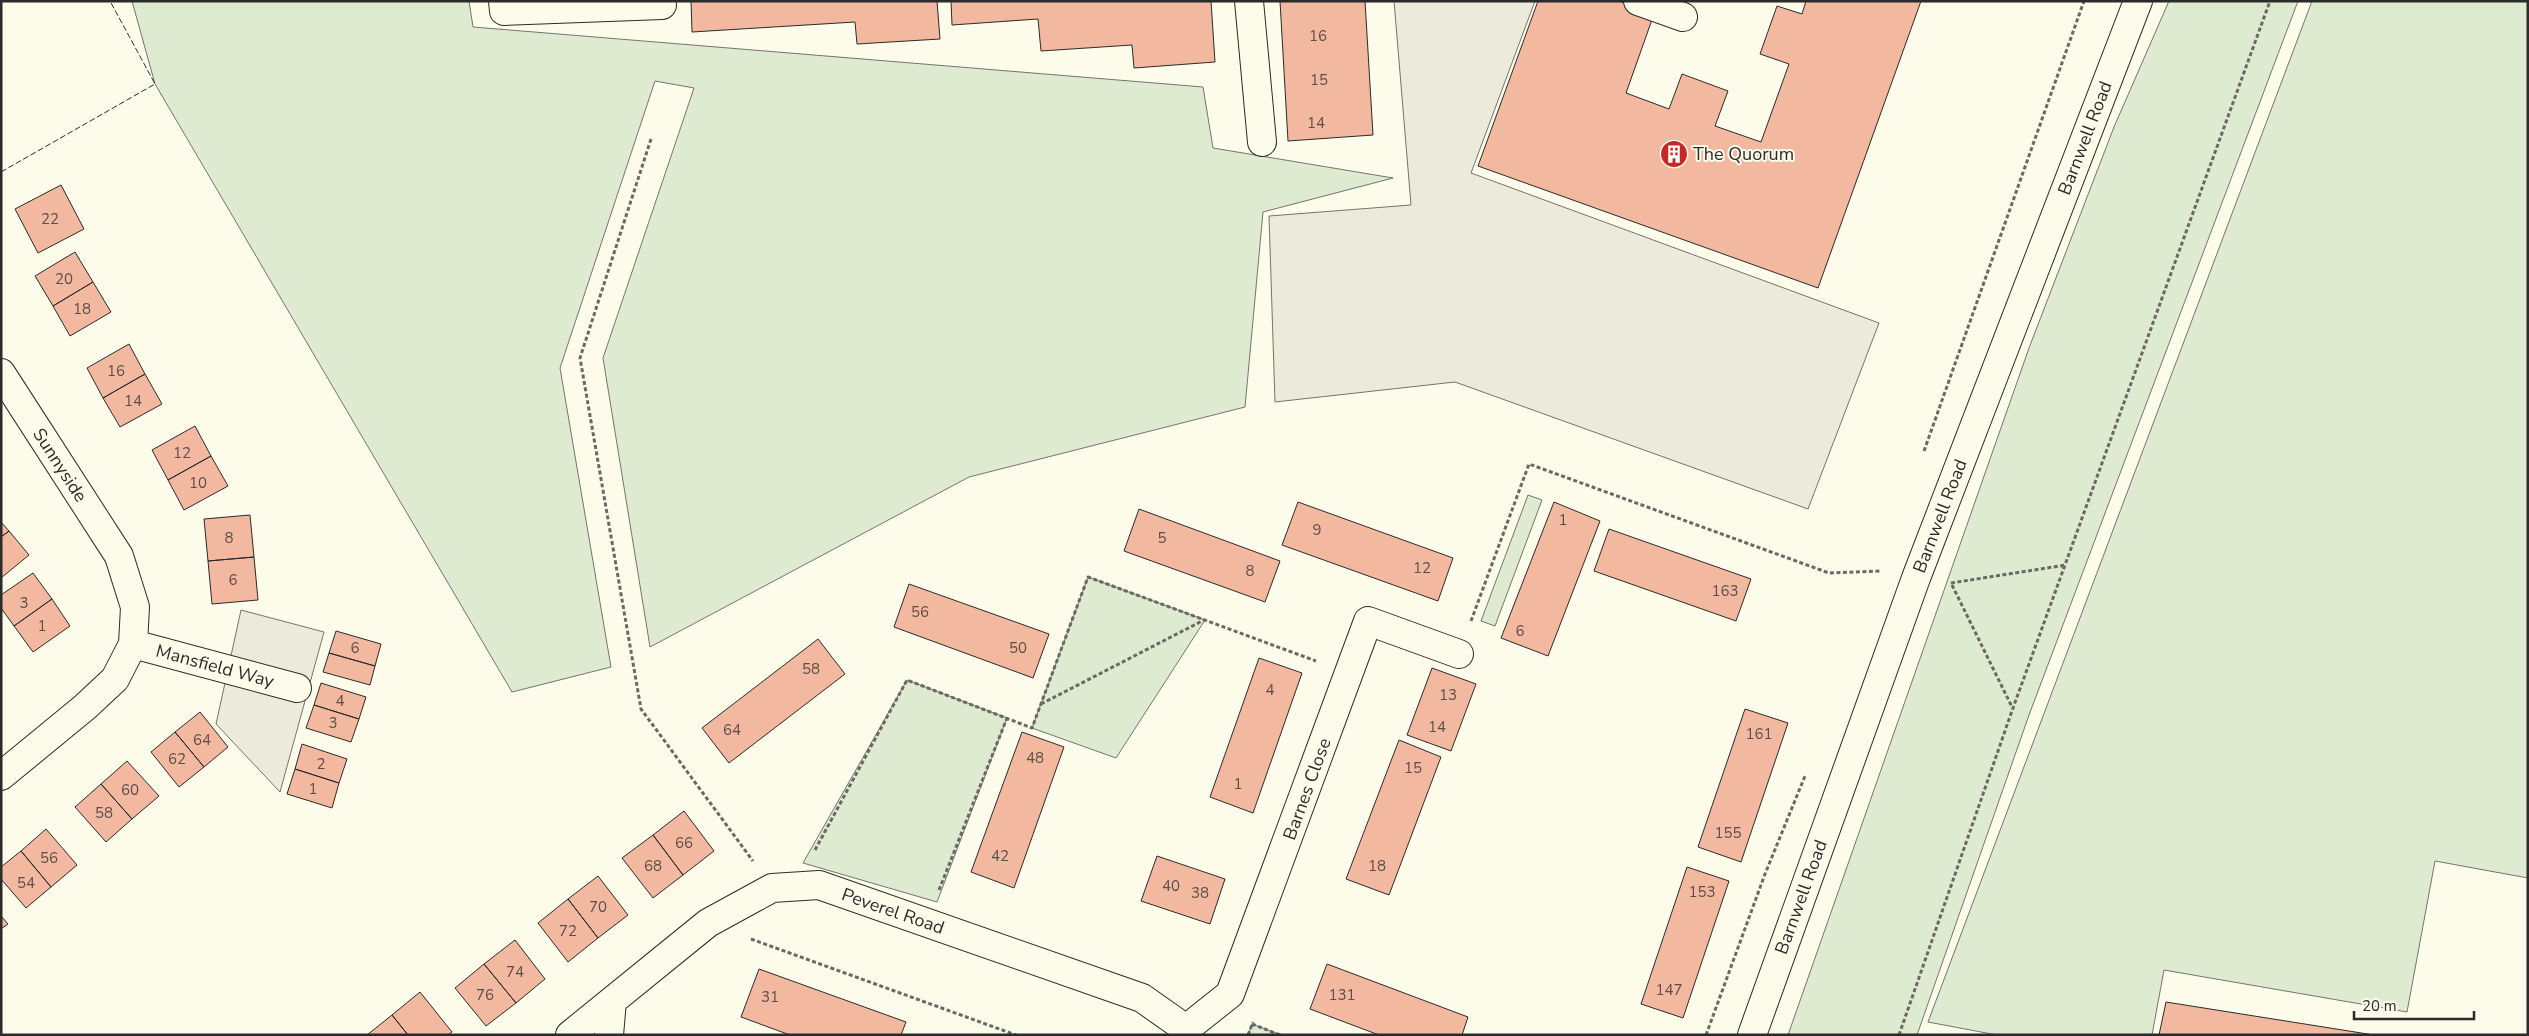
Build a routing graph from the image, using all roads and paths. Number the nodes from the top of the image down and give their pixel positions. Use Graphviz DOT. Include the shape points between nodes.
graph roads {
  1 [pos="503,1"];
  2 [pos="661,1"];
  3 [pos="1249,1"];
  4 [pos="1638,1"];
  5 [pos="2084,1"];
  6 [pos="2138,1"];
  7 [pos="2270,1"];
  8 [pos="1683,17"];
  9 [pos="651,139"];
  10 [pos="1262,142"];
  11 [pos="1,373"];
  12 [pos="1921,460"];
  13 [pos="1885,562"];
  14 [pos="2066,566"];
  15 [pos="1882,571"];
  16 [pos="1878,580"];
  17 [pos="1205,620"];
  18 [pos="133,644"];
  19 [pos="1459,654"];
  20 [pos="1349,674"];
  21 [pos="297,688"];
  22 [pos="1041,704"];
  23 [pos="2013,708"];
  24 [pos="1007,718"];
  25 [pos="1806,774"];
  26 [pos="1,776"];
  27 [pos="783,887"];
  28 [pos="708,923"];
  29 [pos="926,923"];
  30 [pos="612,1001"];
  31 [pos="1252,1024"];
  32 [pos="1186,1032"];
  33 [pos="570,1035"];
  34 [pos="609,1035"];
  35 [pos="1016,1035"];
  36 [pos="1280,1035"];
  37 [pos="1706,1035"];
  38 [pos="1752,1035"];
  39 [pos="1899,1035"];
  1 -- 2 [label="street" via="504,11 662,5"];
  3 -- 10 [label="street"];
  4 -- 8 [label="street"];
  5 -- 12 [label="path"];
  6 -- 38 [label="street, Barnwell Road" via="1920,569"];
  7 -- 14 [label="path"];
  9 -- 27 [label="path" via="580,358 641,710"];
  11 -- 18 [label="street, Sunnyside" via="120,556 134,608"];
  13 -- 15 [label="path"];
  14 -- 23 [label="path"];
  14 -- 23 [label="path" via="1951,584"];
  15 -- 16 [label="path"];
  15 -- 19 [label="path" via="1829,573 1530,464"];
  17 -- 20 [label="path"];
  17 -- 22 [label="path"];
  17 -- 22 [label="path" via="1088,577"];
  18 -- 21 [label="street, Mansfield Way"];
  18 -- 26 [label="street" via="115,679 85,708"];
  19 -- 20 [label="street, Barnes Close" via="1368,622"];
  20 -- 32 [label="street, Barnes Close" via="1230,994"];
  22 -- 24 [label="path" via="1032,728"];
  23 -- 39 [label="path"];
  24 -- 27 [label="path" via="907,680"];
  24 -- 29 [label="path"];
  25 -- 37 [label="path" via="1765,874"];
  27 -- 28 [label="street, Peverel Road"];
  27 -- 29 [label="street, Peverel Road" via="819,885"];
  28 -- 30 [label="street, Peverel Road"];
  28 -- 35 [label="path"];
  29 -- 32 [label="street, Peverel Road" via="1142,998"];
  30 -- 33 [label="street, Peverel Road"];
  30 -- 34 [label="street"];
  31 -- 36 [label="path"];
}
